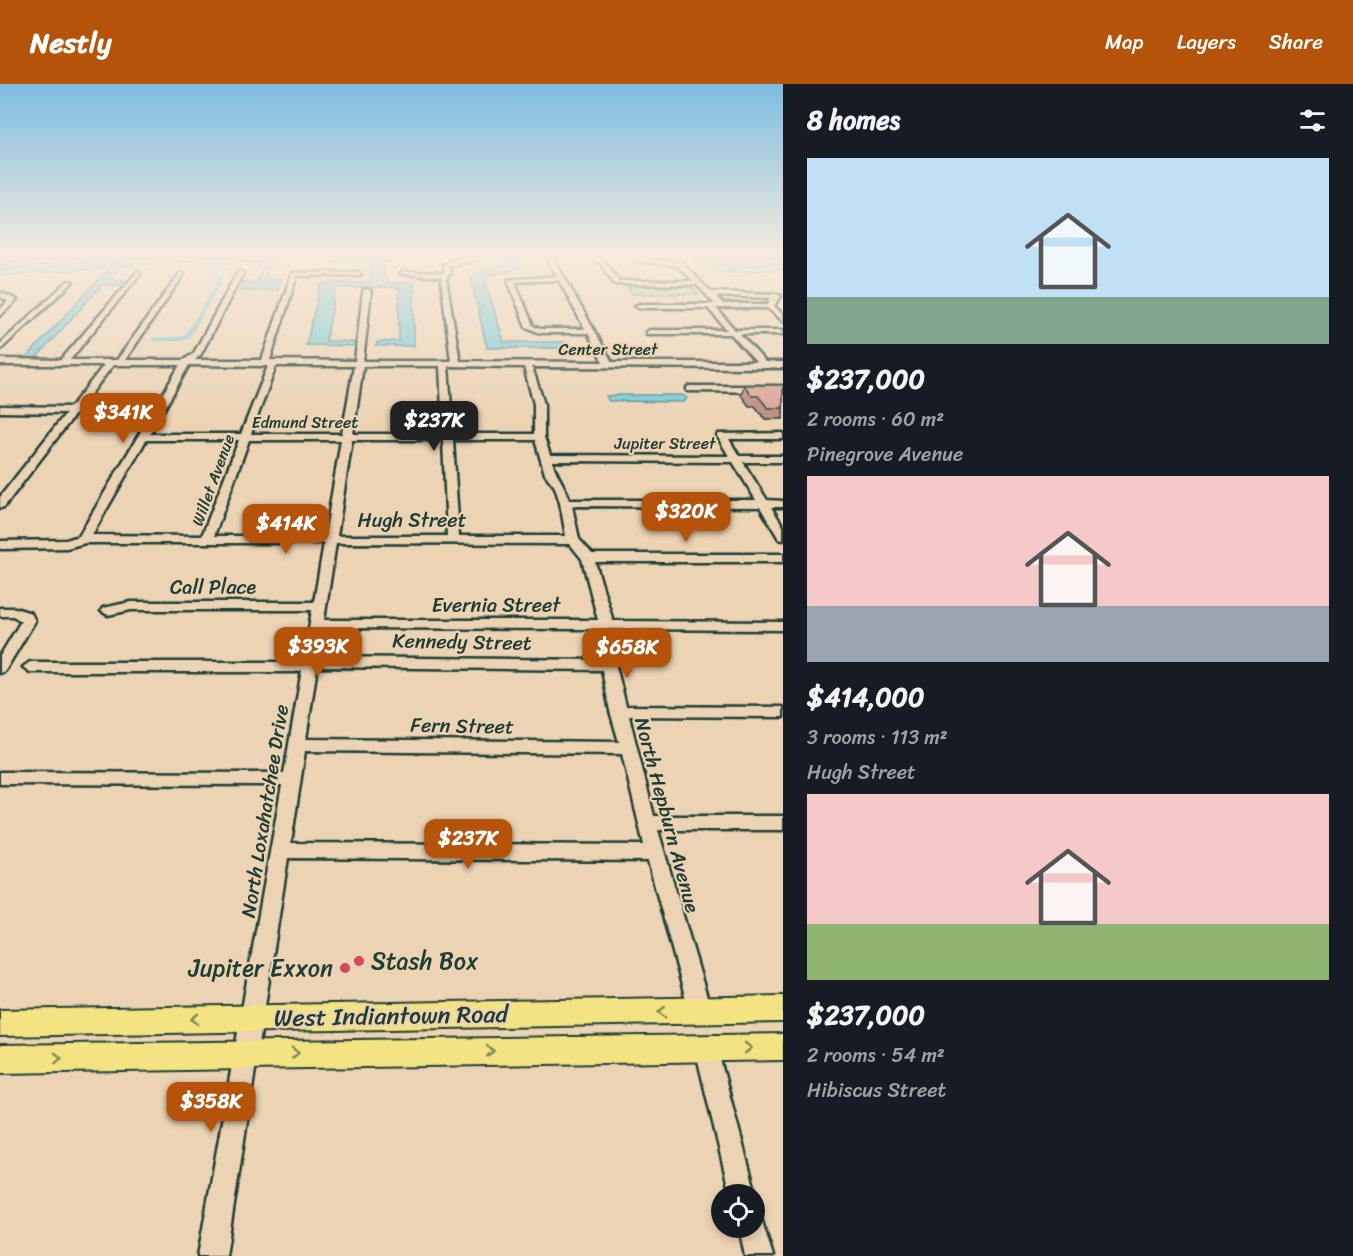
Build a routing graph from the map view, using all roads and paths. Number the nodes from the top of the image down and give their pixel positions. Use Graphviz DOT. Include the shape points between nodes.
graph roads {
  1 [pos="40,311"];
  2 [pos="107,311"];
  3 [pos="153,311"];
  4 [pos="220,311"];
  5 [pos="284,311"];
  6 [pos="365,311"];
  7 [pos="446,311"];
  8 [pos="523,311"];
  9 [pos="579,311"];
  10 [pos="715,311"];
  11 [pos="590,331"];
  12 [pos="650,332"];
  13 [pos="735,332"];
  14 [pos="783,332"];
  15 [pos="0,348"];
  16 [pos="0,362"];
  17 [pos="64,362"];
  18 [pos="114,363"];
  19 [pos="186,363"];
  20 [pos="269,363"];
  21 [pos="358,363"];
  22 [pos="450,363"];
  23 [pos="527,363"];
  24 [pos="608,363"];
  25 [pos="762,364"];
  26 [pos="783,365"];
  27 [pos="690,389"];
  28 [pos="783,389"];
  29 [pos="0,410"];
  30 [pos="73,410"];
  31 [pos="783,436"];
  32 [pos="143,437"];
  33 [pos="245,437"];
  34 [pos="347,437"];
  35 [pos="448,437"];
  36 [pos="539,437"];
  37 [pos="546,458"];
  38 [pos="736,459"];
  39 [pos="783,459"];
  40 [pos="566,503"];
  41 [pos="763,504"];
  42 [pos="783,504"];
  43 [pos="0,505"];
  44 [pos="783,536"];
  45 [pos="84,539"];
  46 [pos="207,539"];
  47 [pos="330,540"];
  48 [pos="453,540"];
  49 [pos="573,540"];
  50 [pos="0,544"];
  51 [pos="588,558"];
  52 [pos="783,558"];
  53 [pos="319,606"];
  54 [pos="108,611"];
  55 [pos="0,612"];
  56 [pos="316,624"];
  57 [pos="599,625"];
  58 [pos="783,626"];
  59 [pos="310,662"];
  60 [pos="607,665"];
  61 [pos="30,667"];
  62 [pos="0,668"];
  63 [pos="618,711"];
  64 [pos="783,712"];
  65 [pos="297,745"];
  66 [pos="627,748"];
  67 [pos="0,778"];
  68 [pos="291,779"];
  69 [pos="647,823"];
  70 [pos="783,823"];
  71 [pos="280,850"];
  72 [pos="657,854"];
  73 [pos="783,1009"];
  74 [pos="700,1011"];
  75 [pos="253,1018"];
  76 [pos="0,1023"];
  77 [pos="783,1047"];
  78 [pos="706,1048"];
  79 [pos="247,1053"];
  80 [pos="0,1059"];
  81 [pos="740,1184"];
  82 [pos="755,1238"];
  83 [pos="212,1256"];
  84 [pos="759,1256"];
  1 -- 15 [label="street"];
  2 -- 17 [label="street"];
  3 -- 18 [label="street"];
  4 -- 19 [label="street" via="197,354"];
  5 -- 20 [label="street, Willet Avenue"];
  6 -- 21 [label="street, North Loxahatchee Drive"];
  7 -- 22 [label="street"];
  8 -- 11 [label="street" via="530,327 540,331"];
  9 -- 11 [label="street"];
  10 -- 13 [label="street"];
  11 -- 24 [label="street"];
  12 -- 13 [label="street"];
  13 -- 14 [label="street"];
  13 -- 25 [label="street"];
  16 -- 17 [label="street, Center Street"];
  17 -- 18 [label="street, Center Street"];
  18 -- 19 [label="street, Center Street"];
  18 -- 30 [label="street"];
  19 -- 20 [label="street, Center Street"];
  19 -- 32 [label="street"];
  20 -- 21 [label="street, Center Street"];
  20 -- 33 [label="street, Willet Avenue"];
  21 -- 22 [label="street, Center Street"];
  21 -- 34 [label="street, North Loxahatchee Drive"];
  22 -- 23 [label="street, Center Street"];
  22 -- 35 [label="street"];
  23 -- 24 [label="street, Center Street"];
  23 -- 36 [label="street, North Hepburn Avenue" via="539,404"];
  24 -- 25 [label="street, Center Street"];
  25 -- 26 [label="street, Center Street"];
  27 -- 28 [label="street"];
  29 -- 30 [label="street"];
  30 -- 43 [label="street"];
  31 -- 38 [label="street" via="722,436"];
  32 -- 33 [label="street, Edmund Street"];
  32 -- 45 [label="street"];
  33 -- 34 [label="street, Edmund Street"];
  33 -- 46 [label="street, Willet Avenue"];
  34 -- 35 [label="street, Edmund Street"];
  34 -- 47 [label="street, North Loxahatchee Drive"];
  35 -- 36 [label="street, Edmund Street"];
  35 -- 48 [label="street"];
  36 -- 37 [label="street, North Hepburn Avenue"];
  37 -- 38 [label="street, Jupiter Street"];
  37 -- 40 [label="street, North Hepburn Avenue"];
  38 -- 39 [label="street, Jupiter Street"];
  38 -- 41 [label="street"];
  40 -- 41 [label="street"];
  40 -- 49 [label="street, North Hepburn Avenue"];
  41 -- 42 [label="street"];
  41 -- 44 [label="street"];
  45 -- 46 [label="street, Hugh Street"];
  45 -- 50 [label="street, Hugh Street" via="67,544"];
  46 -- 47 [label="street, Hugh Street"];
  47 -- 48 [label="street, Hugh Street"];
  47 -- 53 [label="street, North Loxahatchee Drive"];
  48 -- 49 [label="street, Hugh Street"];
  49 -- 51 [label="street, North Hepburn Avenue"];
  51 -- 52 [label="street"];
  51 -- 57 [label="street, North Hepburn Avenue" via="606,622"];
  53 -- 54 [label="street, Call Place" via="131,606"];
  53 -- 56 [label="street, North Loxahatchee Drive"];
  55 -- 62 [label="street" via="15,612 28,621"];
  56 -- 57 [label="street, Evernia Street"];
  56 -- 59 [label="street, North Loxahatchee Drive"];
  57 -- 58 [label="street, Evernia Street"];
  57 -- 60 [label="street, North Hepburn Avenue"];
  59 -- 60 [label="street, Kennedy Street"];
  59 -- 61 [label="street, Kennedy Street" via="295,667"];
  59 -- 65 [label="street, North Loxahatchee Drive"];
  60 -- 63 [label="street, North Hepburn Avenue"];
  63 -- 64 [label="street"];
  63 -- 66 [label="street, North Hepburn Avenue"];
  65 -- 66 [label="street, Fern Street"];
  65 -- 68 [label="street, North Loxahatchee Drive"];
  66 -- 69 [label="street, North Hepburn Avenue"];
  67 -- 68 [label="street"];
  68 -- 71 [label="street, North Loxahatchee Drive"];
  69 -- 70 [label="street"];
  69 -- 72 [label="street, North Hepburn Avenue"];
  71 -- 72 [label="street"];
  71 -- 75 [label="street, North Loxahatchee Drive"];
  72 -- 74 [label="street, North Hepburn Avenue"];
  73 -- 74 [label="main road, West Indiantown Road"];
  74 -- 75 [label="main road, West Indiantown Road, one-way"];
  75 -- 76 [label="main road, West Indiantown Road, one-way"];
  75 -- 79 [label="street, North Loxahatchee Drive"];
  78 -- 77 [label="main road, West Indiantown Road, one-way"];
  79 -- 78 [label="main road, West Indiantown Road, one-way"];
  78 -- 81 [label="street"];
  80 -- 79 [label="main road, West Indiantown Road, one-way"];
  79 -- 83 [label="street, North Loxahatchee Drive"];
  82 -- 84 [label="street"];
}
